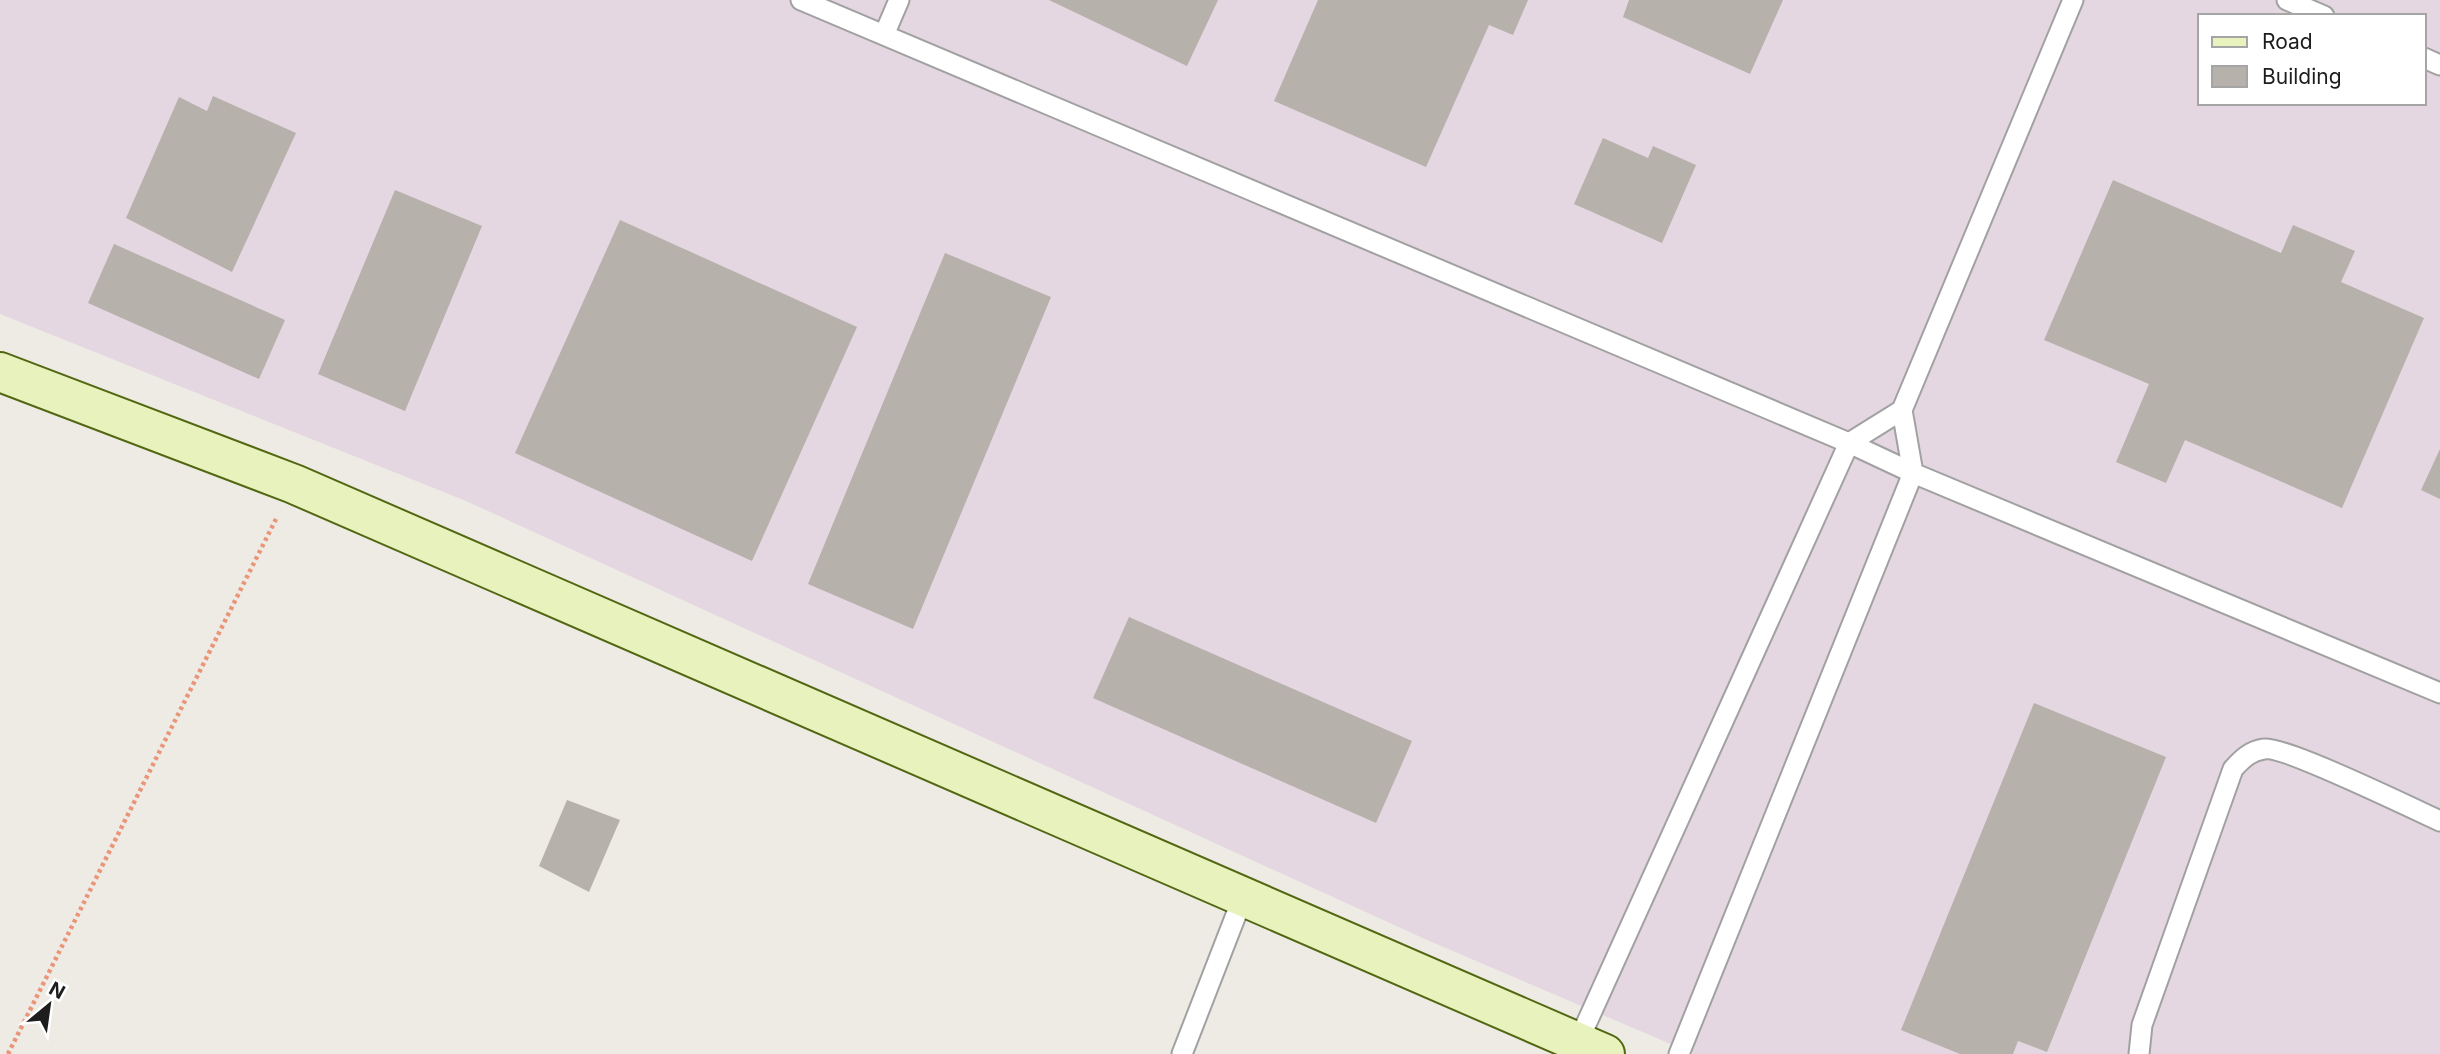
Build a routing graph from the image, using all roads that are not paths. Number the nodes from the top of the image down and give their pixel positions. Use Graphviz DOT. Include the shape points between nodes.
graph roads {
  1 [pos="801,0"];
  2 [pos="899,0"];
  3 [pos="2073,0"];
  4 [pos="2287,0"];
  5 [pos="2320,14"];
  6 [pos="884,35"];
  7 [pos="0,372"];
  8 [pos="1902,410"];
  9 [pos="1849,443"];
  10 [pos="1913,474"];
  11 [pos="2440,693"];
  12 [pos="2440,821"];
  13 [pos="1243,897"];
  14 [pos="1591,1048"];
  15 [pos="1182,1054"];
  16 [pos="1679,1054"];
  17 [pos="2139,1054"];
  1 -- 6 [label="lane"];
  2 -- 6 [label="lane"];
  3 -- 8 [label="lane"];
  4 -- 5 [label="lane"];
  6 -- 9 [label="lane"];
  7 -- 13 [label="main road" via="294,484"];
  8 -- 9 [label="lane"];
  8 -- 10 [label="lane"];
  9 -- 10 [label="lane"];
  9 -- 14 [label="lane"];
  10 -- 11 [label="lane"];
  10 -- 16 [label="lane"];
  12 -- 17 [label="lane" via="2295,756 2266,748 2246,755 2233,769 2142,1025"];
  13 -- 14 [label="main road"];
  13 -- 15 [label="lane"];
}
